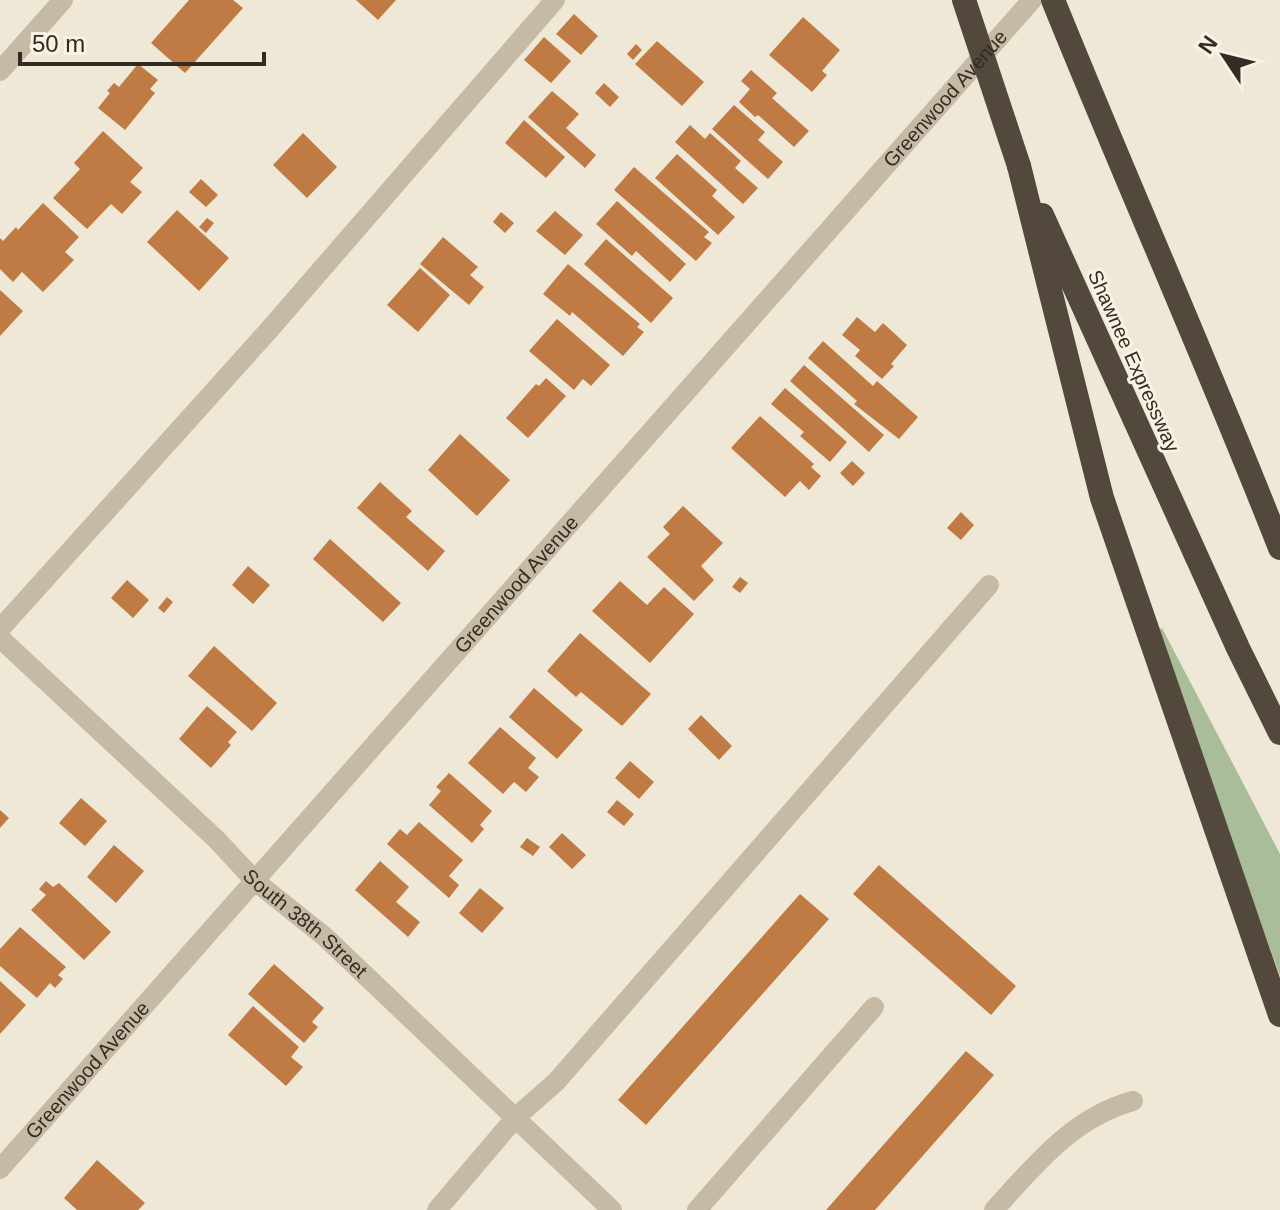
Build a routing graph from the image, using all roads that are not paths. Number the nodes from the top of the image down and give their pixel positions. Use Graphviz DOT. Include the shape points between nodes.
graph roads {
  1 [pos="63,0"];
  2 [pos="555,0"];
  3 [pos="964,0"];
  4 [pos="1032,0"];
  5 [pos="1053,0"];
  6 [pos="0,71"];
  7 [pos="1019,166"];
  8 [pos="1238,441"];
  9 [pos="1280,508"];
  10 [pos="1280,548"];
  11 [pos="989,585"];
  12 [pos="0,629"];
  13 [pos="0,638"];
  14 [pos="1280,733"];
  15 [pos="255,881"];
  16 [pos="874,1007"];
  17 [pos="1280,1015"];
  18 [pos="1133,1101"];
  19 [pos="516,1117"];
  20 [pos="0,1169"];
  21 [pos="437,1210"];
  22 [pos="612,1210"];
  23 [pos="697,1210"];
  24 [pos="994,1210"];
  1 -- 6 [label="street"];
  2 -- 12 [label="street"];
  3 -- 7 [label="highway, Shawnee Expressway, bridge"];
  4 -- 15 [label="street, Greenwood Avenue"];
  5 -- 8 [label="highway"];
  7 -- 14 [label="highway, Shawnee Expressway"];
  7 -- 17 [label="highway" via="1102,498"];
  8 -- 9 [label="highway"];
  8 -- 10 [label="highway"];
  11 -- 19 [label="street" via="556,1082"];
  13 -- 15 [label="street, South 38th Street"];
  15 -- 19 [label="street, South 38th Street" via="324,936"];
  15 -- 20 [label="street, Greenwood Avenue"];
  16 -- 23 [label="street"];
  18 -- 24 [label="street" via="1079,1126"];
  19 -- 21 [label="street"];
  19 -- 22 [label="street, South 38th Street"];
}
